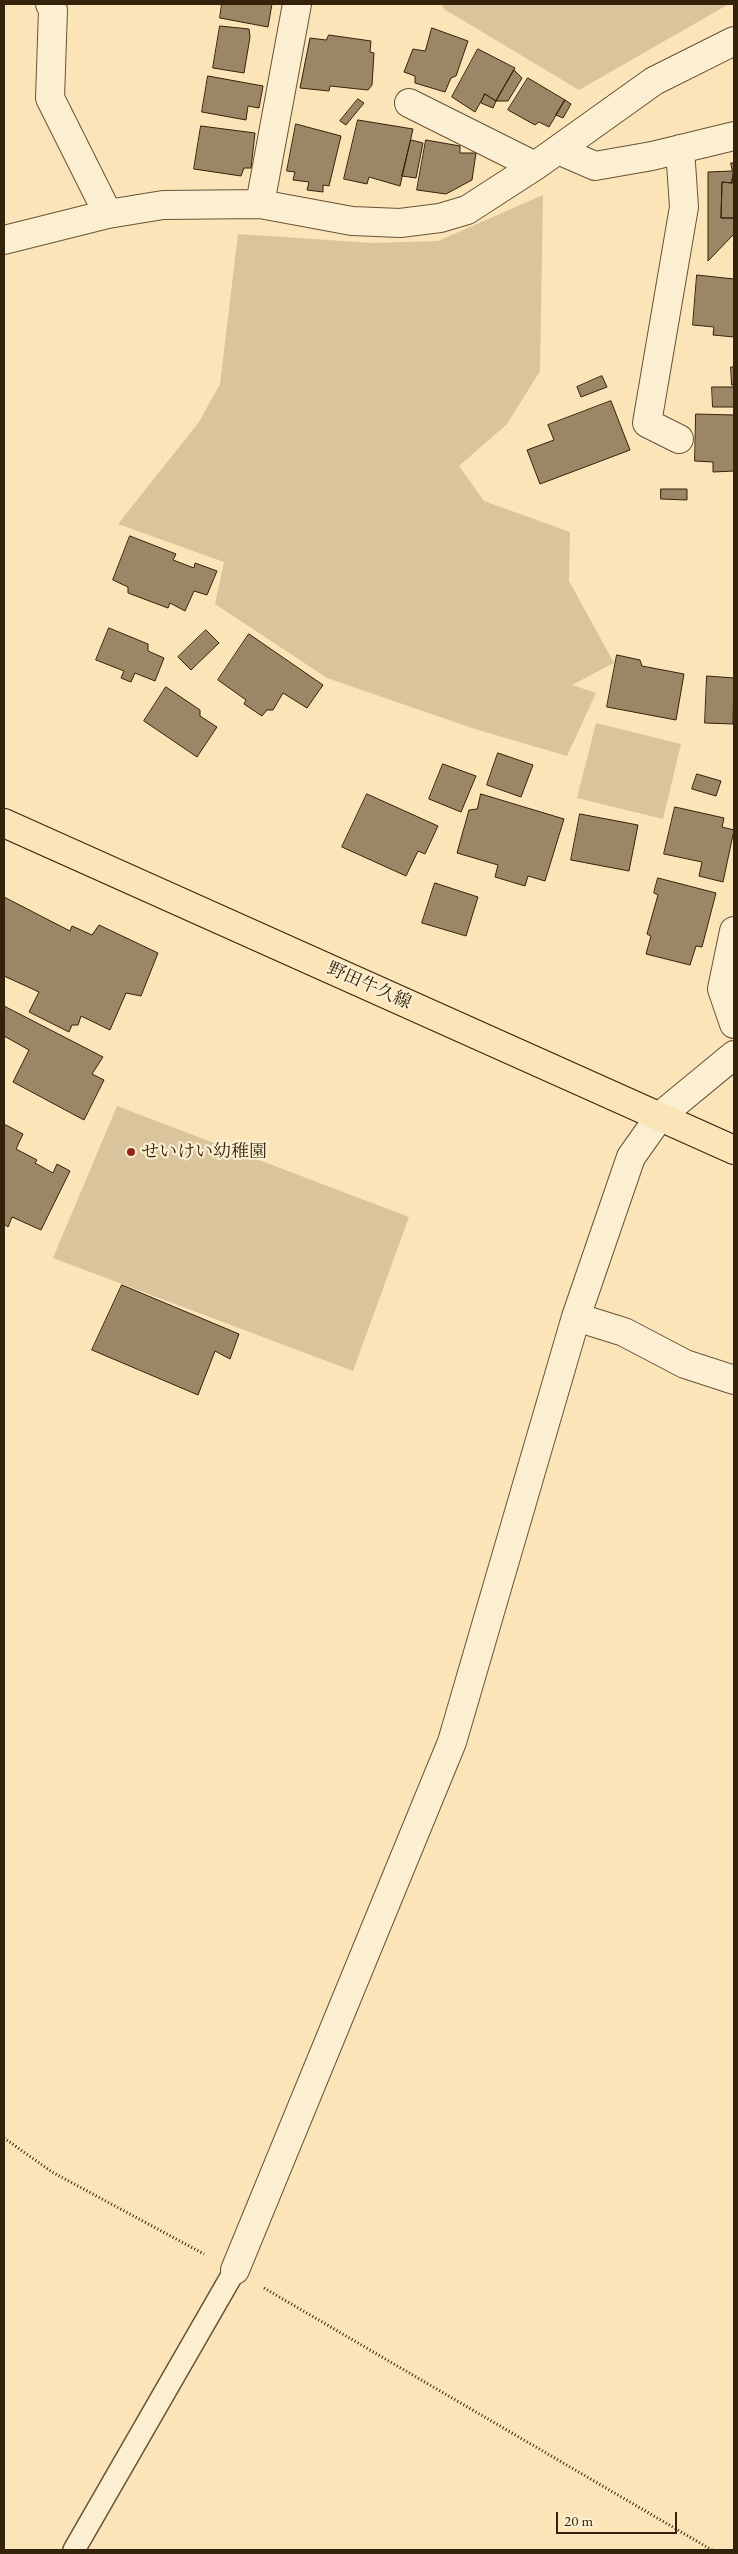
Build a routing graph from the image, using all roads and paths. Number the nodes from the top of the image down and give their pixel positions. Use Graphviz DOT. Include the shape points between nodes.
graph roads {
  1 [pos="50,4"];
  2 [pos="297,4"];
  3 [pos="734,41"];
  4 [pos="409,102"];
  5 [pos="734,136"];
  6 [pos="680,149"];
  7 [pos="558,150"];
  8 [pos="535,166"];
  9 [pos="260,204"];
  10 [pos="108,214"];
  11 [pos="4,240"];
  12 [pos="679,439"];
  13 [pos="4,823"];
  14 [pos="734,930"];
  15 [pos="734,1024"];
  16 [pos="734,1055"];
  17 [pos="660,1116"];
  18 [pos="734,1150"];
  19 [pos="576,1317"];
  20 [pos="734,1380"];
  21 [pos="4,2138"];
  22 [pos="235,2270"];
  23 [pos="74,2550"];
  24 [pos="712,2550"];
  1 -- 10 [label="street" via="53,10 50,98"];
  2 -- 9 [label="street"];
  3 -- 7 [label="street" via="654,81"];
  4 -- 8 [label="street"];
  5 -- 6 [label="street"];
  6 -- 7 [label="street" via="595,166"];
  6 -- 12 [label="street" via="684,207 647,423"];
  7 -- 8 [label="street"];
  8 -- 9 [label="street" via="467,210 400,224 352,221"];
  9 -- 10 [label="street" via="163,205"];
  10 -- 11 [label="street"];
  13 -- 17 [label="main road, 野田牛久線"];
  14 -- 15 [label="street" via="722,989"];
  16 -- 17 [label="street"];
  17 -- 18 [label="main road, 野田牛久線"];
  17 -- 19 [label="street" via="631,1157"];
  19 -- 20 [label="street" via="624,1332 685,1364"];
  19 -- 22 [label="street" via="452,1742"];
  21 -- 22 [label="path" via="52,2172"];
  22 -- 23 [label="lane"];
  22 -- 24 [label="path"];
}
